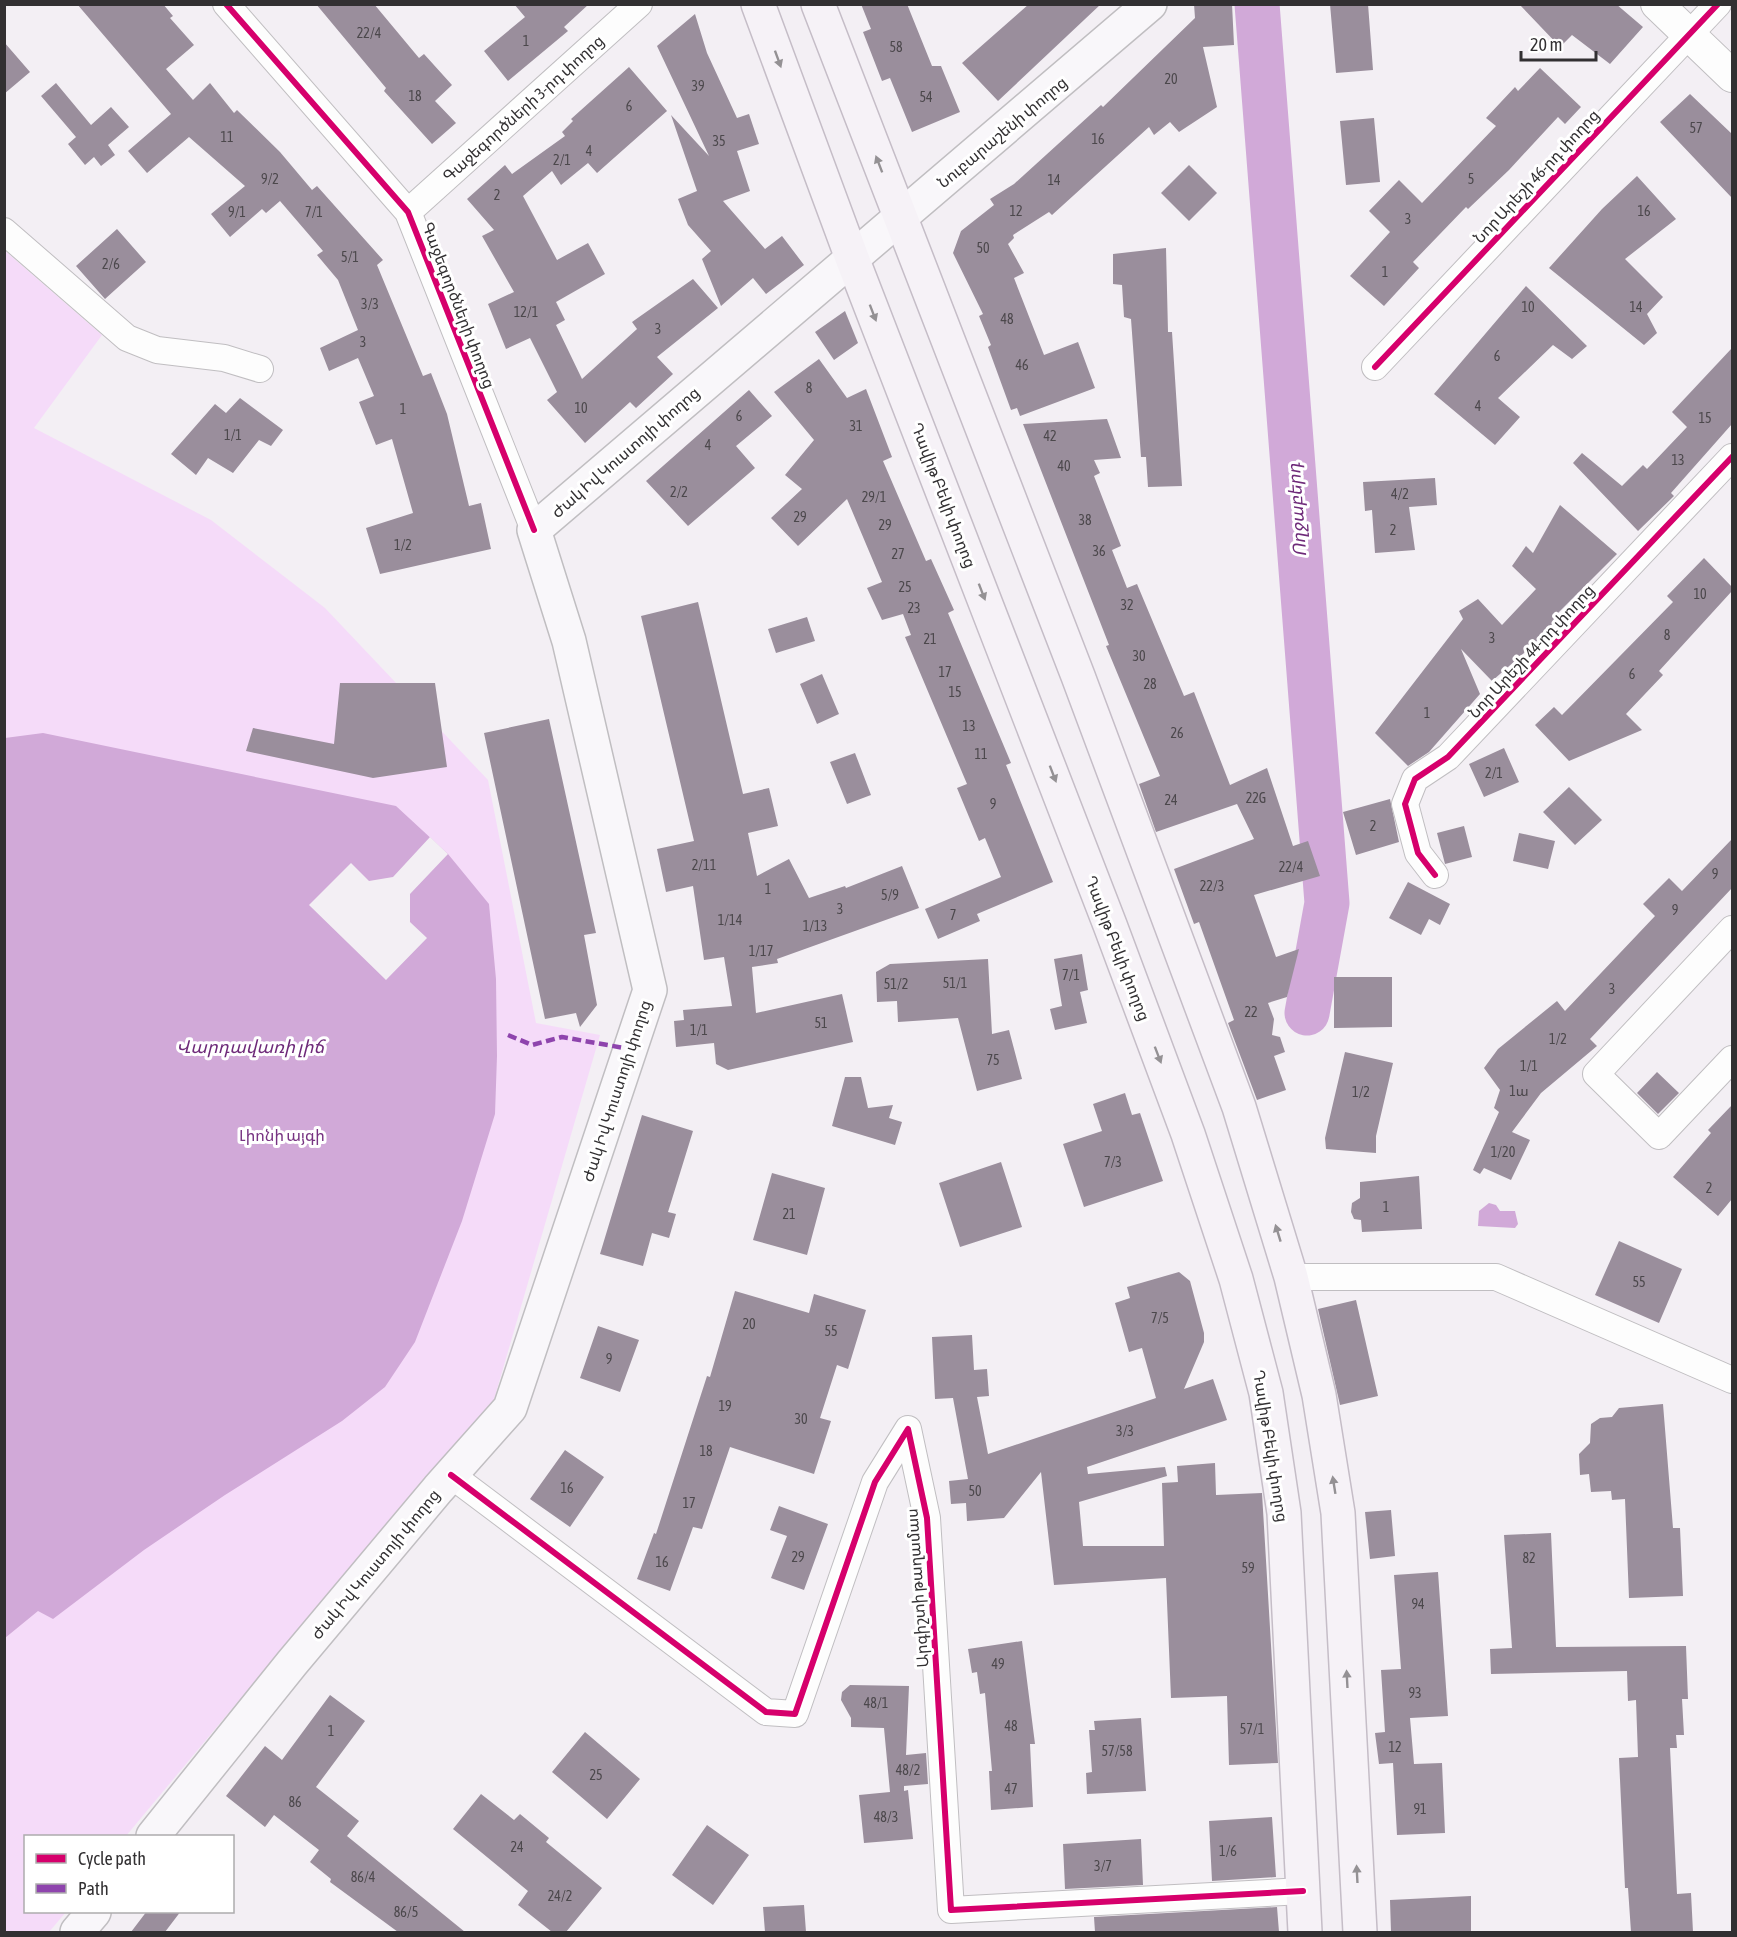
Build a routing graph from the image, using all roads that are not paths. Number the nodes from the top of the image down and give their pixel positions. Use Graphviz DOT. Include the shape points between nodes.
graph roads {
  1 [pos="226,4"];
  2 [pos="639,4"];
  3 [pos="758,4"];
  4 [pos="818,4"];
  5 [pos="1150,4"];
  6 [pos="1656,4"];
  7 [pos="1718,4"];
  8 [pos="1688,35"];
  9 [pos="1732,76"];
  10 [pos="408,212"];
  11 [pos="900,219"];
  12 [pos="4,231"];
  13 [pos="852,258"];
  14 [pos="1375,367"];
  15 [pos="260,369"];
  16 [pos="1732,457"];
  17 [pos="534,530"];
  18 [pos="1435,874"];
  19 [pos="1732,929"];
  20 [pos="1732,1059"];
  21 [pos="1291,1277"];
  22 [pos="1732,1380"];
  23 [pos="451,1474"];
  24 [pos="154,1835"];
  25 [pos="1303,1891"];
  26 [pos="92,1913"];
  27 [pos="77,1932"];
  28 [pos="1305,1932"];
  29 [pos="1360,1932"];
  1 -- 10 [label="street, Գաջեգործների փողոց"];
  2 -- 10 [label="street, Գաջեգործների 3-րդ փողոց"];
  3 -- 13 [label="main road, Դավիթ Բեկի փողոց, one-way"];
  11 -- 4 [label="main road, one-way"];
  5 -- 11 [label="main road, Նուբարաշենի փողոց"];
  6 -- 8 [label="street"];
  7 -- 8 [label="street, Նոր Արեշի 46-րդ փողոց"];
  8 -- 9 [label="street"];
  8 -- 14 [label="street, Նոր Արեշի 46-րդ փողոց"];
  10 -- 17 [label="street, Գաջեգործների փողոց"];
  11 -- 13 [label="main road, Նուբարաշենի փողոց"];
  21 -- 11 [label="main road, one-way" via="1239,1107 1074,665"];
  12 -- 15 [label="street" via="127,338 157,350 224,358"];
  13 -- 17 [label="main road, Ժակ Իվ Կուստոյի փողոց"];
  13 -- 25 [label="main road, Դավիթ Բեկի փողոց, one-way" via="1073,827 1188,1134 1236,1279 1266,1393 1284,1514"];
  16 -- 18 [label="street, Նոր Արեշի 44-րդ փողոց" via="1448,757 1415,779 1405,804 1418,853"];
  17 -- 23 [label="main road, Ժակ Իվ Կուստոյի փողոց" via="569,640 650,990 510,1408"];
  19 -- 20 [label="street" via="1596,1074 1659,1136"];
  21 -- 22 [label="street" via="1496,1277"];
  29 -- 21 [label="main road, one-way" via="1338,1513 1319,1395"];
  23 -- 24 [label="main road, Ժակ Իվ Կուստոյի փողոց"];
  23 -- 25 [label="street, Արգիշտի թաղամաս" via="766,1712 795,1714 875,1482 908,1429 927,1518 951,1910"];
  25 -- 28 [label="main road, Դավիթ Բեկի փողոց"];
  26 -- 27 [label="main road"];
}
